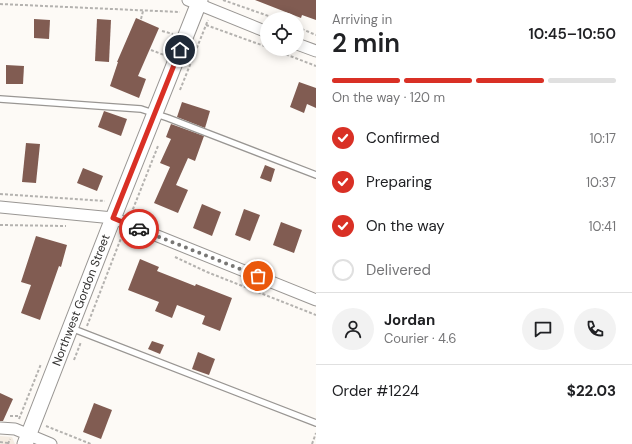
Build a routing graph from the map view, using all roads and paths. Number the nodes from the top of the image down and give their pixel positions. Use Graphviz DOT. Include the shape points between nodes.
graph roads {
  1 [pos="224,0"];
  2 [pos="195,2"];
  3 [pos="0,4"];
  4 [pos="143,11"];
  5 [pos="180,12"];
  6 [pos="260,13"];
  7 [pos="140,19"];
  8 [pos="206,25"];
  9 [pos="260,29"];
  10 [pos="304,30"];
  11 [pos="316,35"];
  12 [pos="260,44"];
  13 [pos="304,47"];
  14 [pos="316,51"];
  15 [pos="290,56"];
  16 [pos="316,66"];
  17 [pos="0,99"];
  18 [pos="155,114"];
  19 [pos="316,175"];
  20 [pos="0,194"];
  21 [pos="0,207"];
  22 [pos="113,218"];
  23 [pos="155,220"];
  24 [pos="0,225"];
  25 [pos="71,226"];
  26 [pos="149,246"];
  27 [pos="175,257"];
  28 [pos="316,300"];
  29 [pos="316,315"];
  30 [pos="70,328"];
  31 [pos="316,423"];
  32 [pos="0,428"];
  33 [pos="316,433"];
  34 [pos="27,439"];
  35 [pos="0,442"];
  36 [pos="8,443"];
  37 [pos="51,444"];
  38 [pos="312,444"];
  1 -- 6 [label="path"];
  2 -- 9 [label="street"];
  2 -- 18 [label="main road, Northwest Gordon Street"];
  3 -- 4 [label="path"];
  4 -- 5 [label="path"];
  4 -- 7 [label="path"];
  8 -- 12 [label="path"];
  10 -- 11 [label="path"];
  13 -- 14 [label="street"];
  15 -- 16 [label="path"];
  17 -- 18 [label="lane" via="141,109"];
  18 -- 19 [label="lane"];
  18 -- 22 [label="main road, Northwest Gordon Street"];
  20 -- 22 [label="path" via="104,200"];
  21 -- 22 [label="street"];
  22 -- 23 [label="path" via="132,212"];
  22 -- 26 [label="path"];
  22 -- 28 [label="street"];
  22 -- 30 [label="main road, Northwest Gordon Street"];
  24 -- 25 [label="path"];
  27 -- 29 [label="path"];
  30 -- 31 [label="lane"];
  30 -- 34 [label="main road, Northwest Gordon Street"];
  32 -- 34 [label="street" via="15,429"];
  33 -- 38 [label="path"];
  34 -- 37 [label="street"];
  35 -- 36 [label="path"];
}
